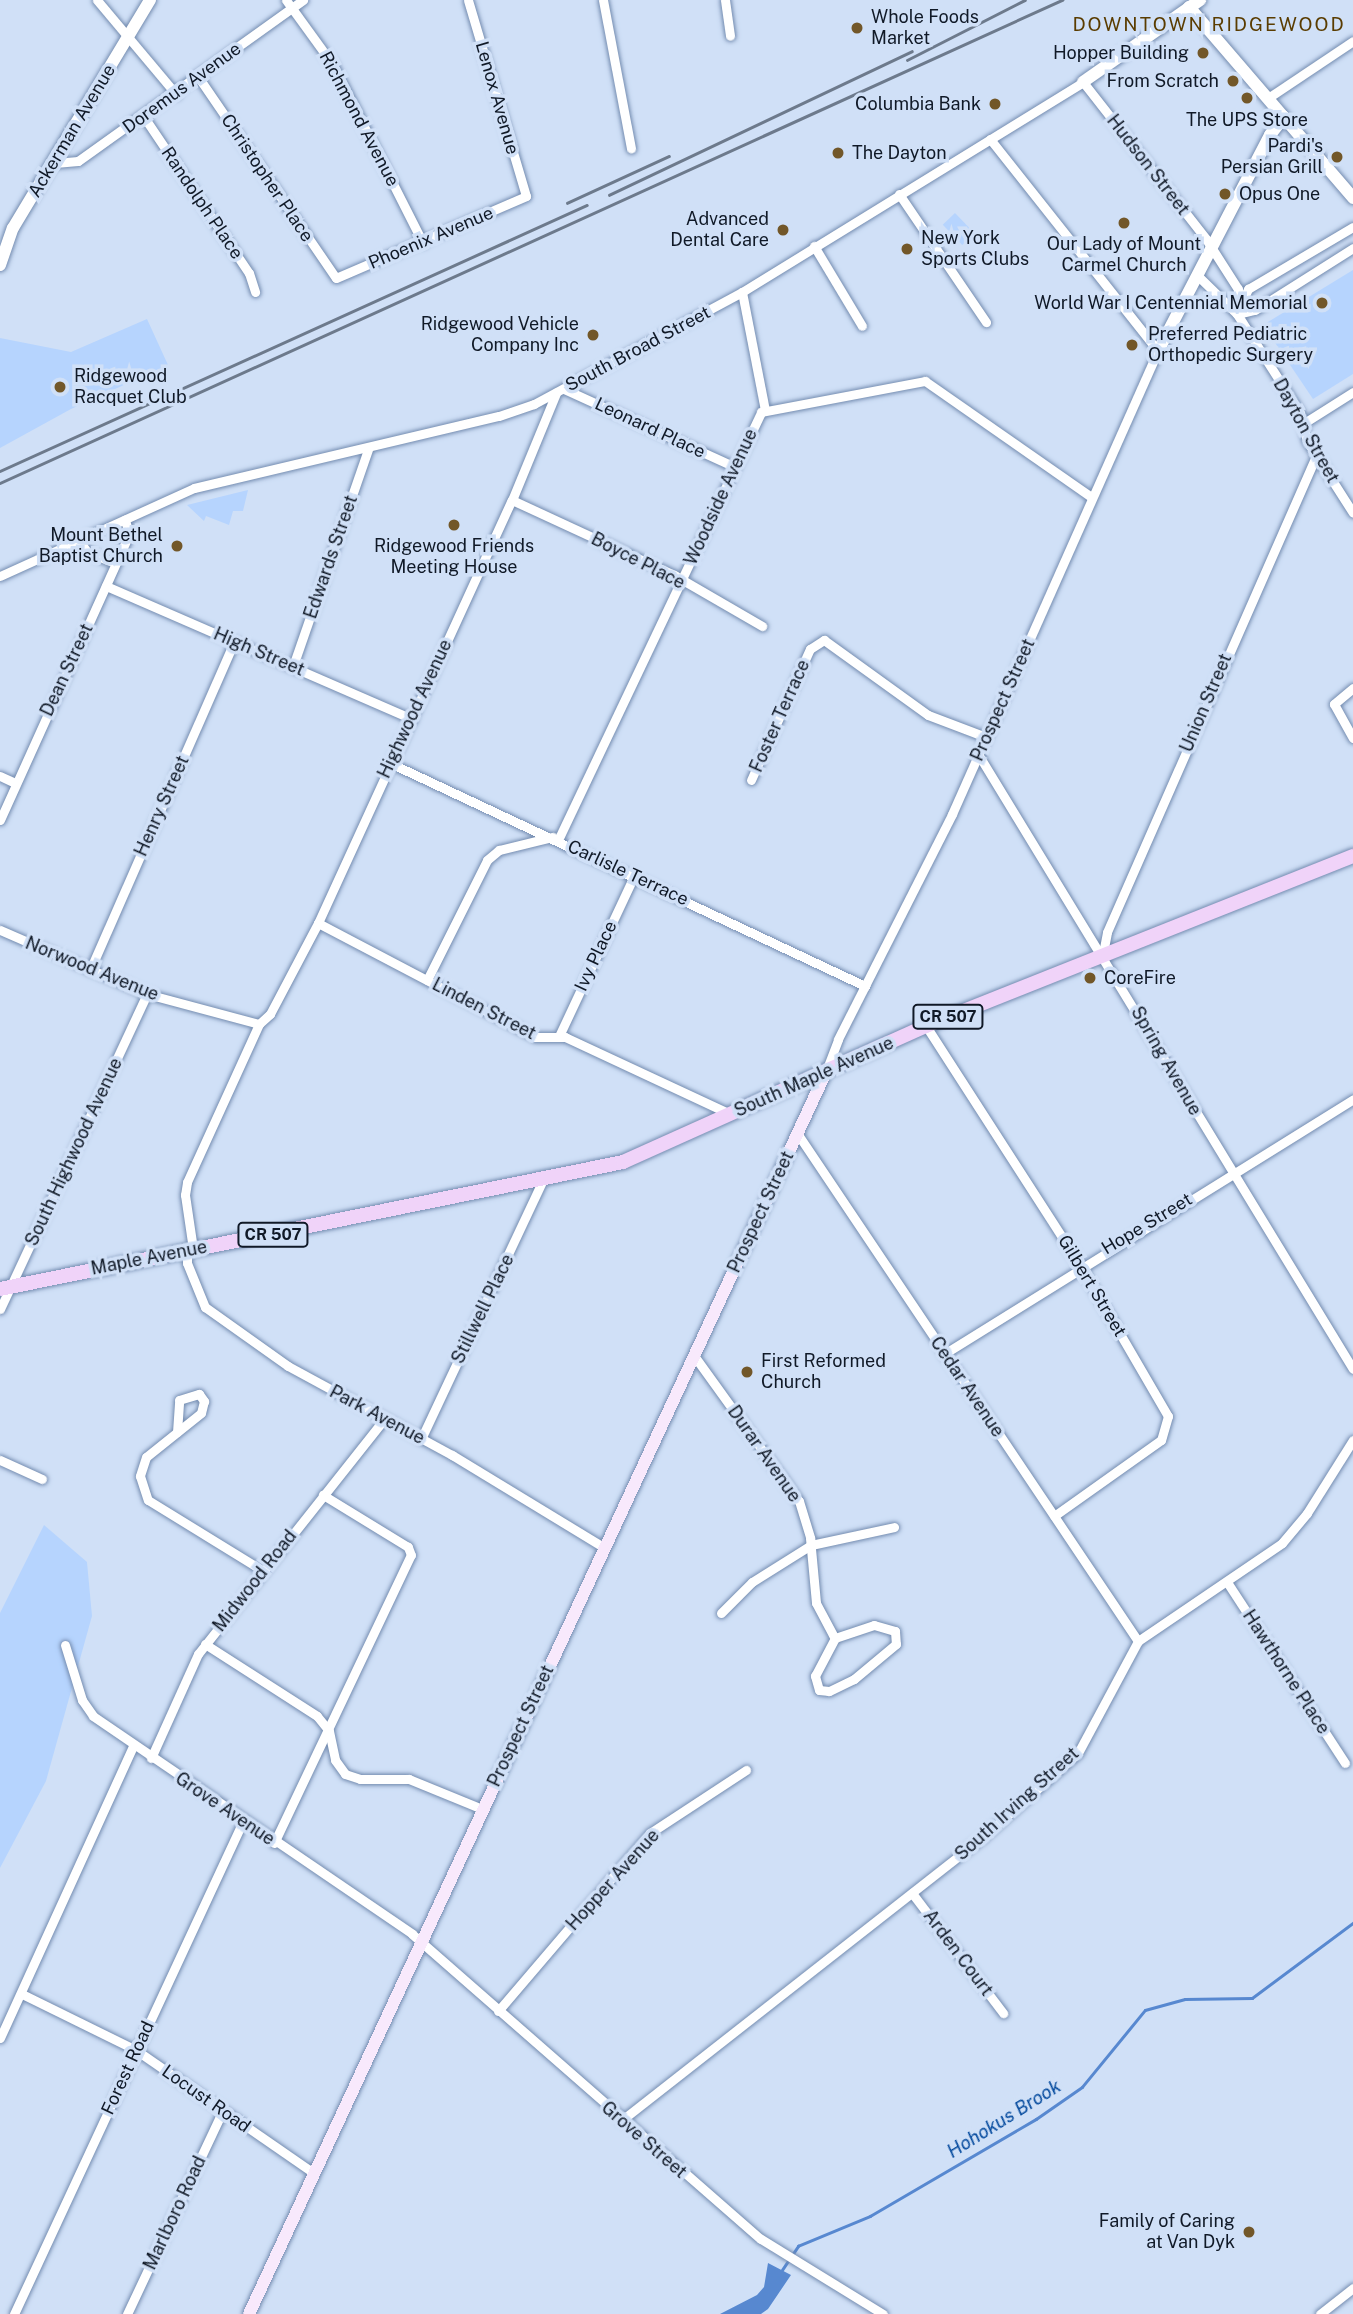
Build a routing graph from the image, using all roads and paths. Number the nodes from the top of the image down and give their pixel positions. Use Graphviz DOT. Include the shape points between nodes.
graph roads {
  1 [pos="97,0"];
  2 [pos="150,0"];
  3 [pos="303,0"];
  4 [pos="468,0"];
  5 [pos="603,0"];
  6 [pos="725,0"];
  7 [pos="289,4"];
  8 [pos="1194,4"];
  9 [pos="129,36"];
  10 [pos="730,36"];
  11 [pos="1353,41"];
  12 [pos="199,78"];
  13 [pos="1083,82"];
  14 [pos="176,94"];
  15 [pos="1268,98"];
  16 [pos="144,117"];
  17 [pos="1284,117"];
  18 [pos="990,139"];
  19 [pos="631,148"];
  20 [pos="55,163"];
  21 [pos="899,194"];
  22 [pos="526,196"];
  23 [pos="1353,198"];
  24 [pos="1353,227"];
  25 [pos="423,243"];
  26 [pos="814,246"];
  27 [pos="1353,248"];
  28 [pos="1212,250"];
  29 [pos="0,263"];
  30 [pos="1199,277"];
  31 [pos="336,278"];
  32 [pos="255,292"];
  33 [pos="742,292"];
  34 [pos="1237,314"];
  35 [pos="986,322"];
  36 [pos="862,326"];
  37 [pos="1157,353"];
  38 [pos="560,391"];
  39 [pos="1353,392"];
  40 [pos="765,410"];
  41 [pos="1304,423"];
  42 [pos="368,449"];
  43 [pos="1316,456"];
  44 [pos="735,467"];
  45 [pos="1091,497"];
  46 [pos="512,500"];
  47 [pos="1353,513"];
  48 [pos="125,520"];
  49 [pos="79,540"];
  50 [pos="115,563"];
  51 [pos="0,576"];
  52 [pos="681,580"];
  53 [pos="106,586"];
  54 [pos="762,626"];
  55 [pos="234,642"];
  56 [pos="293,666"];
  57 [pos="1353,688"];
  58 [pos="412,719"];
  59 [pos="986,737"];
  60 [pos="1353,738"];
  61 [pos="978,754"];
  62 [pos="390,763"];
  63 [pos="0,776"];
  64 [pos="751,780"];
  65 [pos="15,783"];
  66 [pos="0,820"];
  67 [pos="555,839"];
  68 [pos="1353,856"];
  69 [pos="634,876"];
  70 [pos="318,923"];
  71 [pos="0,930"];
  72 [pos="1103,953"];
  73 [pos="90,970"];
  74 [pos="428,980"];
  75 [pos="865,986"];
  76 [pos="148,994"];
  77 [pos="262,1022"];
  78 [pos="926,1026"];
  79 [pos="559,1036"];
  80 [pos="825,1074"];
  81 [pos="1353,1099"];
  82 [pos="730,1114"];
  83 [pos="797,1133"];
  84 [pos="1232,1173"];
  85 [pos="544,1178"];
  86 [pos="190,1249"];
  87 [pos="1080,1265"];
  88 [pos="5,1287"];
  89 [pos="0,1309"];
  90 [pos="944,1354"];
  91 [pos="695,1357"];
  92 [pos="1353,1369"];
  93 [pos="384,1419"];
  94 [pos="177,1432"];
  95 [pos="421,1439"];
  96 [pos="1353,1440"];
  97 [pos="0,1460"];
  98 [pos="42,1479"];
  99 [pos="323,1495"];
  100 [pos="1054,1516"];
  101 [pos="894,1527"];
  102 [pos="811,1545"];
  103 [pos="605,1548"];
  104 [pos="262,1570"];
  105 [pos="1227,1582"];
  106 [pos="721,1613"];
  107 [pos="835,1638"];
  108 [pos="1138,1640"];
  109 [pos="205,1644"];
  110 [pos="65,1645"];
  111 [pos="330,1731"];
  112 [pos="134,1746"];
  113 [pos="151,1758"];
  114 [pos="1345,1763"];
  115 [pos="746,1770"];
  116 [pos="482,1808"];
  117 [pos="243,1821"];
  118 [pos="274,1843"];
  119 [pos="912,1893"];
  120 [pos="423,1943"];
  121 [pos="22,1994"];
  122 [pos="498,2011"];
  123 [pos="1003,2013"];
  124 [pos="0,2038"];
  125 [pos="136,2050"];
  126 [pos="222,2112"];
  127 [pos="622,2120"];
  128 [pos="312,2172"];
  129 [pos="1353,2288"];
  130 [pos="1326,2312"];
  131 [pos="14,2314"];
  132 [pos="127,2314"];
  133 [pos="249,2314"];
  134 [pos="883,2314"];
  1 -- 9 [label="street"];
  2 -- 9 [label="street, Ackerman Avenue"];
  3 -- 7 [label="street, Doremus Avenue"];
  4 -- 22 [label="street, Lenox Avenue"];
  5 -- 19 [label="street"];
  6 -- 10 [label="street"];
  7 -- 12 [label="street, Doremus Avenue"];
  7 -- 25 [label="street, Richmond Avenue" via="333,65"];
  8 -- 13 [label="street, South Broad Street"];
  8 -- 15 [label="street"];
  9 -- 14 [label="street"];
  9 -- 20 [label="street, Ackerman Avenue"];
  11 -- 15 [label="street"];
  12 -- 14 [label="street, Doremus Avenue"];
  12 -- 31 [label="street, Christopher Place"];
  13 -- 18 [label="street, South Broad Street"];
  13 -- 28 [label="street, Hudson Street"];
  14 -- 16 [label="street, Doremus Avenue"];
  15 -- 17 [label="street"];
  16 -- 20 [label="street, Doremus Avenue" via="78,161"];
  16 -- 32 [label="street, Randolph Place" via="249,273"];
  17 -- 23 [label="street"];
  17 -- 28 [label="street, Prospect Street" via="1270,135"];
  18 -- 21 [label="street, South Broad Street"];
  18 -- 37 [label="street"];
  20 -- 29 [label="street, Ackerman Avenue" via="13,228"];
  21 -- 26 [label="street, South Broad Street"];
  21 -- 35 [label="street"];
  22 -- 25 [label="street, Phoenix Avenue"];
  24 -- 34 [label="street" via="1248,289"];
  25 -- 31 [label="street, Phoenix Avenue"];
  26 -- 33 [label="street, South Broad Street"];
  26 -- 36 [label="street"];
  27 -- 34 [label="street" via="1255,310"];
  28 -- 30 [label="street, Prospect Street"];
  28 -- 34 [label="street, Dayton Street" via="1238,289"];
  30 -- 34 [label="street, Dayton Street"];
  30 -- 37 [label="street, Prospect Street"];
  33 -- 38 [label="street, South Broad Street"];
  33 -- 40 [label="street"];
  34 -- 41 [label="street, Dayton Street"];
  37 -- 45 [label="street, Prospect Street"];
  38 -- 42 [label="street, South Broad Street" via="499,416"];
  38 -- 44 [label="street, Leonard Place"];
  38 -- 46 [label="street, Highwood Avenue"];
  39 -- 41 [label="street"];
  40 -- 44 [label="street, Woodside Avenue"];
  40 -- 45 [label="street, Woodside Avenue" via="925,381"];
  41 -- 43 [label="street, Dayton Street"];
  42 -- 48 [label="street, South Broad Street" via="194,488"];
  42 -- 56 [label="street, Edwards Street"];
  43 -- 47 [label="street, Dayton Street"];
  43 -- 72 [label="street, Union Street" via="1127,887"];
  44 -- 52 [label="street, Woodside Avenue"];
  45 -- 59 [label="street, Prospect Street"];
  46 -- 52 [label="street, Boyce Place"];
  46 -- 58 [label="street, Highwood Avenue"];
  48 -- 49 [label="street, South Broad Street"];
  48 -- 50 [label="street, Dean Street" via="129,534"];
  49 -- 50 [label="street" via="87,552"];
  49 -- 51 [label="street, South Broad Street"];
  50 -- 53 [label="street, Dean Street"];
  52 -- 54 [label="street, Boyce Place"];
  52 -- 67 [label="street, Woodside Avenue"];
  53 -- 55 [label="street, High Street"];
  53 -- 65 [label="street, Dean Street"];
  55 -- 56 [label="street, High Street"];
  55 -- 73 [label="street, Henry Street"];
  56 -- 58 [label="street, High Street"];
  57 -- 60 [label="street" via="1334,704"];
  58 -- 62 [label="street, Highwood Avenue"];
  59 -- 61 [label="street, Prospect Street"];
  59 -- 64 [label="street, Foster Terrace" via="928,715 830,642 817,642"];
  61 -- 72 [label="street, Spring Avenue"];
  61 -- 75 [label="street, Prospect Street"];
  62 -- 67 [label="street, Carlisle Terrace"];
  62 -- 70 [label="street, Highwood Avenue"];
  63 -- 65 [label="street"];
  65 -- 66 [label="street, Dean Street"];
  67 -- 69 [label="street, Carlisle Terrace"];
  67 -- 74 [label="street" via="499,850 487,860"];
  68 -- 72 [label="main road, South Maple Avenue / CR 507"];
  69 -- 75 [label="street, Carlisle Terrace"];
  69 -- 79 [label="street, Ivy Place"];
  70 -- 74 [label="street, Linden Street"];
  70 -- 77 [label="street, Highwood Avenue"];
  71 -- 73 [label="street, Norwood Avenue"];
  72 -- 78 [label="main road, South Maple Avenue / CR 507"];
  72 -- 84 [label="street, Spring Avenue"];
  73 -- 76 [label="street, Norwood Avenue"];
  74 -- 79 [label="street, Linden Street" via="535,1037"];
  75 -- 80 [label="street, Prospect Street"];
  76 -- 77 [label="street, Norwood Avenue"];
  76 -- 88 [label="street, South Highwood Avenue"];
  77 -- 86 [label="street, Highwood Avenue" via="187,1182"];
  78 -- 80 [label="main road, South Maple Avenue / CR 507"];
  78 -- 87 [label="street, Gilbert Street"];
  79 -- 82 [label="street, Linden Street"];
  80 -- 82 [label="main road, South Maple Avenue / CR 507"];
  80 -- 83 [label="main road, Prospect Street"];
  81 -- 84 [label="street, Hope Street"];
  82 -- 85 [label="main road, South Maple Avenue / CR 507" via="623,1162"];
  83 -- 90 [label="street, Cedar Avenue"];
  83 -- 91 [label="main road, Prospect Street"];
  84 -- 87 [label="street, Hope Street"];
  84 -- 92 [label="street, Spring Avenue"];
  85 -- 86 [label="main road, Maple Avenue / CR 507"];
  85 -- 95 [label="street, Stillwell Place"];
  86 -- 88 [label="main road, Maple Avenue / CR 507"];
  86 -- 93 [label="street, Park Avenue" via="187,1263 205,1307 288,1366"];
  87 -- 90 [label="street, Hope Street"];
  87 -- 100 [label="street, Gilbert Street" via="1166,1409 1168,1425 1155,1445"];
  88 -- 89 [label="street, South Highwood Avenue"];
  90 -- 100 [label="street, Cedar Avenue"];
  91 -- 102 [label="street, Durar Avenue" via="799,1501"];
  91 -- 103 [label="main road, Prospect Street"];
  93 -- 95 [label="street, Park Avenue"];
  93 -- 99 [label="street, Midwood Road"];
  94 -- 104 [label="street" via="152,1450 142,1466 141,1484 148,1500"];
  95 -- 103 [label="street, Park Avenue"];
  96 -- 105 [label="street, South Irving Street" via="1297,1527 1269,1555"];
  97 -- 98 [label="street"];
  99 -- 104 [label="street, Midwood Road"];
  99 -- 111 [label="street" via="408,1547 411,1555"];
  100 -- 108 [label="street, Cedar Avenue"];
  101 -- 102 [label="street"];
  102 -- 106 [label="street" via="752,1582"];
  102 -- 107 [label="street, Durar Avenue" via="816,1603"];
  103 -- 116 [label="main road, Prospect Street"];
  104 -- 109 [label="street, Midwood Road"];
  105 -- 108 [label="street, South Irving Street"];
  105 -- 114 [label="street, Hawthorne Place"];
  107 -- 107 [label="street" via="874,1625 890,1627 897,1636 896,1644 854,1679 824,1691 815,1686 815,1676"];
  108 -- 119 [label="street, South Irving Street" via="1078,1753"];
  109 -- 111 [label="street" via="317,1716"];
  109 -- 113 [label="street, Midwood Road"];
  110 -- 112 [label="street, Grove Avenue" via="86,1709"];
  111 -- 116 [label="street" via="335,1760 352,1777 409,1780"];
  111 -- 118 [label="street"];
  112 -- 113 [label="street, Grove Avenue"];
  112 -- 121 [label="street"];
  113 -- 117 [label="street, Grove Avenue"];
  115 -- 122 [label="street, Hopper Avenue" via="650,1833"];
  116 -- 120 [label="main road, Prospect Street"];
  117 -- 118 [label="street, Grove Avenue"];
  117 -- 125 [label="street, Forest Road"];
  118 -- 120 [label="street, Grove Avenue"];
  119 -- 123 [label="street, Arden Court"];
  119 -- 127 [label="street, South Irving Street"];
  120 -- 122 [label="street, Grove Street"];
  120 -- 128 [label="main road, Prospect Street"];
  121 -- 124 [label="street"];
  121 -- 125 [label="street, Locust Road"];
  122 -- 127 [label="street, Grove Street"];
  125 -- 126 [label="street, Locust Road"];
  125 -- 131 [label="street, Forest Road"];
  126 -- 128 [label="street, Locust Road"];
  126 -- 132 [label="street, Marlboro Road"];
  127 -- 134 [label="street, Grove Street" via="778,2249"];
  128 -- 133 [label="main road, Prospect Street"];
  129 -- 130 [label="street"];
}
